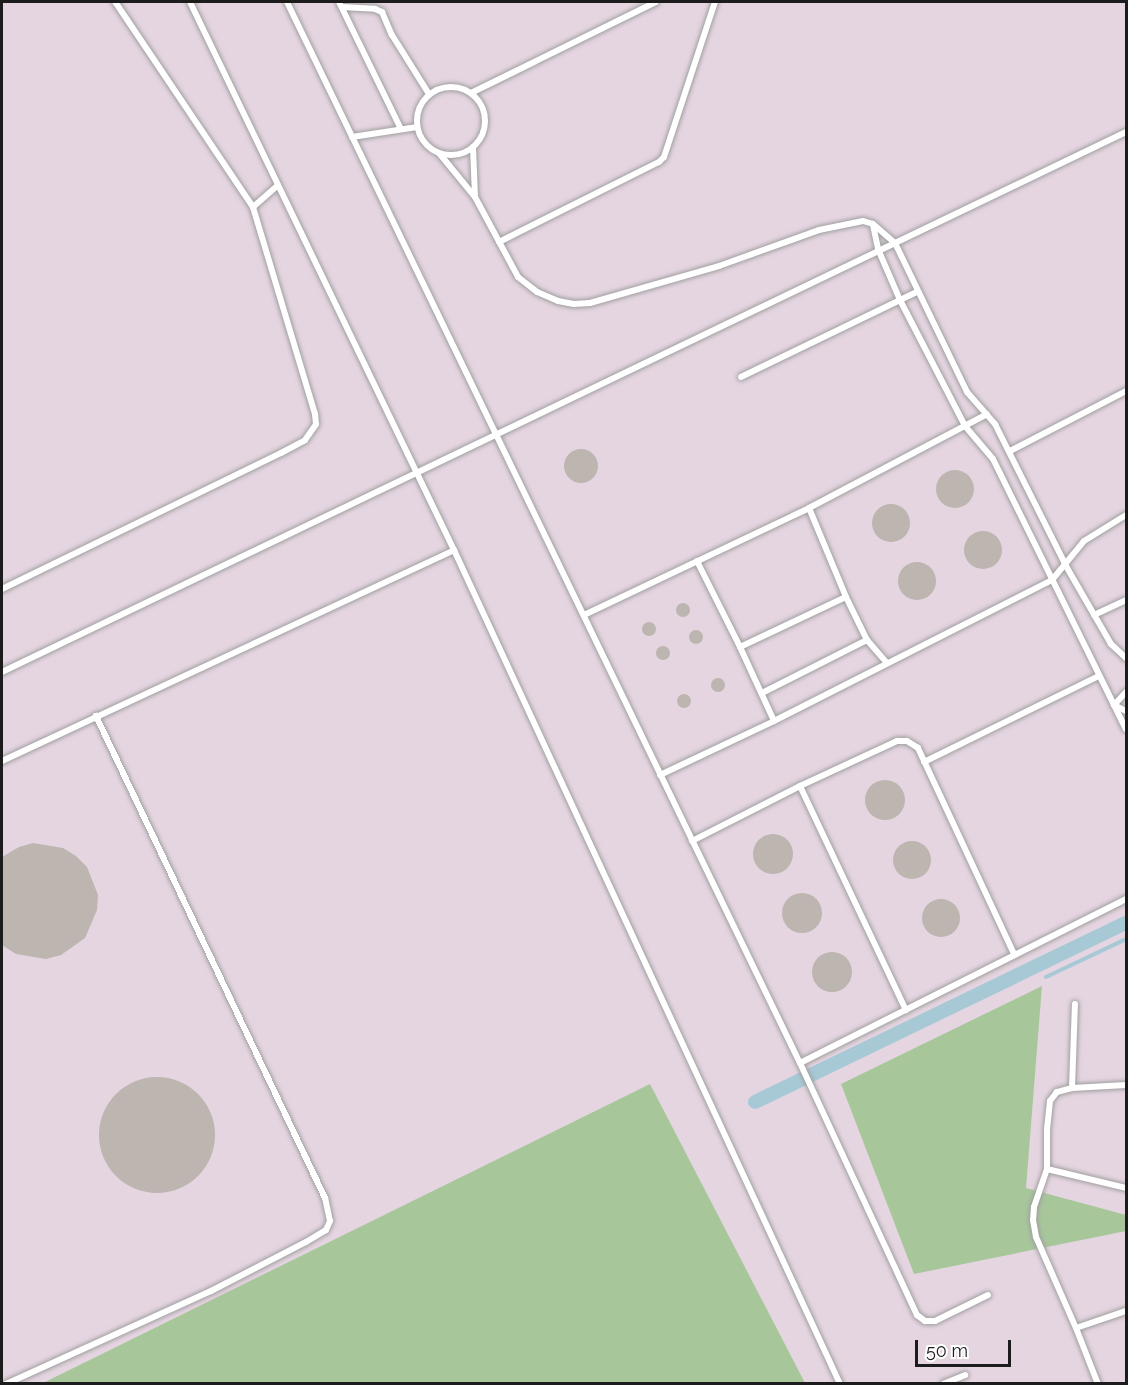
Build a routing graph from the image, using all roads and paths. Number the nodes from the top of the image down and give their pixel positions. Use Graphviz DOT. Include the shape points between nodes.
graph roads {
  1 [pos="115,2"];
  2 [pos="190,2"];
  3 [pos="287,2"];
  4 [pos="656,2"];
  5 [pos="715,2"];
  6 [pos="340,4"];
  7 [pos="471,93"];
  8 [pos="429,94"];
  9 [pos="417,127"];
  10 [pos="401,129"];
  11 [pos="1126,132"];
  12 [pos="352,137"];
  13 [pos="473,147"];
  14 [pos="439,153"];
  15 [pos="278,185"];
  16 [pos="475,197"];
  17 [pos="253,207"];
  18 [pos="873,224"];
  19 [pos="499,242"];
  20 [pos="895,243"];
  21 [pos="878,249"];
  22 [pos="917,292"];
  23 [pos="900,300"];
  24 [pos="741,377"];
  25 [pos="1126,391"];
  26 [pos="987,414"];
  27 [pos="964,426"];
  28 [pos="497,434"];
  29 [pos="1010,451"];
  30 [pos="416,473"];
  31 [pos="809,508"];
  32 [pos="1126,515"];
  33 [pos="454,550"];
  34 [pos="697,561"];
  35 [pos="1066,566"];
  36 [pos="1052,580"];
  37 [pos="2,589"];
  38 [pos="846,597"];
  39 [pos="1126,600"];
  40 [pos="584,615"];
  41 [pos="1094,615"];
  42 [pos="867,640"];
  43 [pos="740,647"];
  44 [pos="1126,658"];
  45 [pos="887,663"];
  46 [pos="2,672"];
  47 [pos="1099,676"];
  48 [pos="1126,692"];
  49 [pos="762,693"];
  50 [pos="1114,705"];
  51 [pos="1126,711"];
  52 [pos="96,716"];
  53 [pos="774,721"];
  54 [pos="1126,729"];
  55 [pos="2,761"];
  56 [pos="924,762"];
  57 [pos="660,775"];
  58 [pos="800,786"];
  59 [pos="692,842"];
  60 [pos="1126,899"];
  61 [pos="1014,954"];
  62 [pos="1076,1004"];
  63 [pos="906,1010"];
  64 [pos="800,1063"];
  65 [pos="1126,1085"];
  66 [pos="1072,1088"];
  67 [pos="1047,1168"];
  68 [pos="1126,1188"];
  69 [pos="988,1294"];
  70 [pos="1126,1311"];
  71 [pos="1076,1328"];
  72 [pos="965,1375"];
  73 [pos="6,1383"];
  74 [pos="840,1383"];
  75 [pos="943,1383"];
  76 [pos="1098,1383"];
  1 -- 17 [label="lane"];
  2 -- 15 [label="lane"];
  3 -- 12 [label="lane"];
  4 -- 7 [label="lane"];
  5 -- 19 [label="lane" via="664,157"];
  6 -- 8 [label="lane" via="382,12"];
  6 -- 10 [label="lane"];
  7 -- 8 [label="lane" via="463,88 445,87"];
  7 -- 13 [label="lane" via="483,106 486,124"];
  8 -- 9 [label="lane" via="419,109"];
  9 -- 10 [label="lane"];
  9 -- 14 [label="lane" via="425,143"];
  10 -- 12 [label="lane"];
  11 -- 20 [label="lane"];
  12 -- 28 [label="lane"];
  13 -- 14 [label="lane" via="457,155"];
  13 -- 16 [label="lane"];
  14 -- 16 [label="lane"];
  15 -- 17 [label="lane"];
  15 -- 30 [label="lane"];
  16 -- 19 [label="lane"];
  17 -- 37 [label="lane" via="315,414 312,433 281,453"];
  18 -- 19 [label="lane" via="863,221 819,230 720,266 600,301 574,304 537,292 518,277"];
  18 -- 20 [label="lane"];
  18 -- 21 [label="lane"];
  20 -- 21 [label="lane"];
  20 -- 22 [label="lane"];
  21 -- 23 [label="lane"];
  21 -- 28 [label="lane"];
  22 -- 23 [label="lane"];
  22 -- 26 [label="lane" via="967,392"];
  23 -- 24 [label="lane"];
  23 -- 27 [label="lane"];
  25 -- 29 [label="lane"];
  26 -- 27 [label="lane"];
  26 -- 29 [label="lane"];
  27 -- 31 [label="lane"];
  27 -- 36 [label="lane" via="993,459"];
  28 -- 30 [label="lane"];
  28 -- 40 [label="lane"];
  29 -- 35 [label="lane"];
  30 -- 33 [label="lane"];
  30 -- 46 [label="lane"];
  31 -- 34 [label="lane"];
  31 -- 38 [label="lane"];
  32 -- 35 [label="lane" via="1084,541"];
  33 -- 52 [label="lane"];
  33 -- 74 [label="lane"];
  34 -- 40 [label="lane"];
  34 -- 43 [label="lane"];
  35 -- 36 [label="lane"];
  35 -- 41 [label="lane"];
  36 -- 45 [label="lane"];
  36 -- 47 [label="lane"];
  38 -- 42 [label="lane"];
  38 -- 43 [label="lane"];
  39 -- 41 [label="lane"];
  40 -- 57 [label="lane"];
  41 -- 44 [label="lane" via="1111,644"];
  42 -- 45 [label="lane"];
  42 -- 49 [label="lane"];
  43 -- 49 [label="lane"];
  45 -- 53 [label="lane"];
  47 -- 50 [label="lane"];
  47 -- 56 [label="lane"];
  48 -- 50 [label="lane"];
  49 -- 53 [label="lane"];
  50 -- 51 [label="lane"];
  50 -- 54 [label="lane"];
  52 -- 55 [label="lane"];
  52 -- 73 [label="lane" via="324,1198 330,1221 326,1230 306,1242 211,1291"];
  53 -- 57 [label="lane"];
  56 -- 58 [label="lane" via="914,744 897,741"];
  56 -- 61 [label="lane"];
  57 -- 59 [label="lane"];
  58 -- 59 [label="lane"];
  58 -- 63 [label="lane"];
  59 -- 64 [label="lane"];
  60 -- 61 [label="lane"];
  61 -- 63 [label="lane"];
  62 -- 66 [label="lane"];
  63 -- 64 [label="lane"];
  64 -- 69 [label="lane" via="917,1315 925,1321 935,1321"];
  65 -- 66 [label="lane"];
  66 -- 67 [label="lane" via="1057,1092 1050,1101"];
  67 -- 68 [label="lane"];
  67 -- 71 [label="lane" via="1033,1221 1036,1237"];
  70 -- 71 [label="lane"];
  71 -- 76 [label="lane"];
  72 -- 75 [label="lane"];
}
